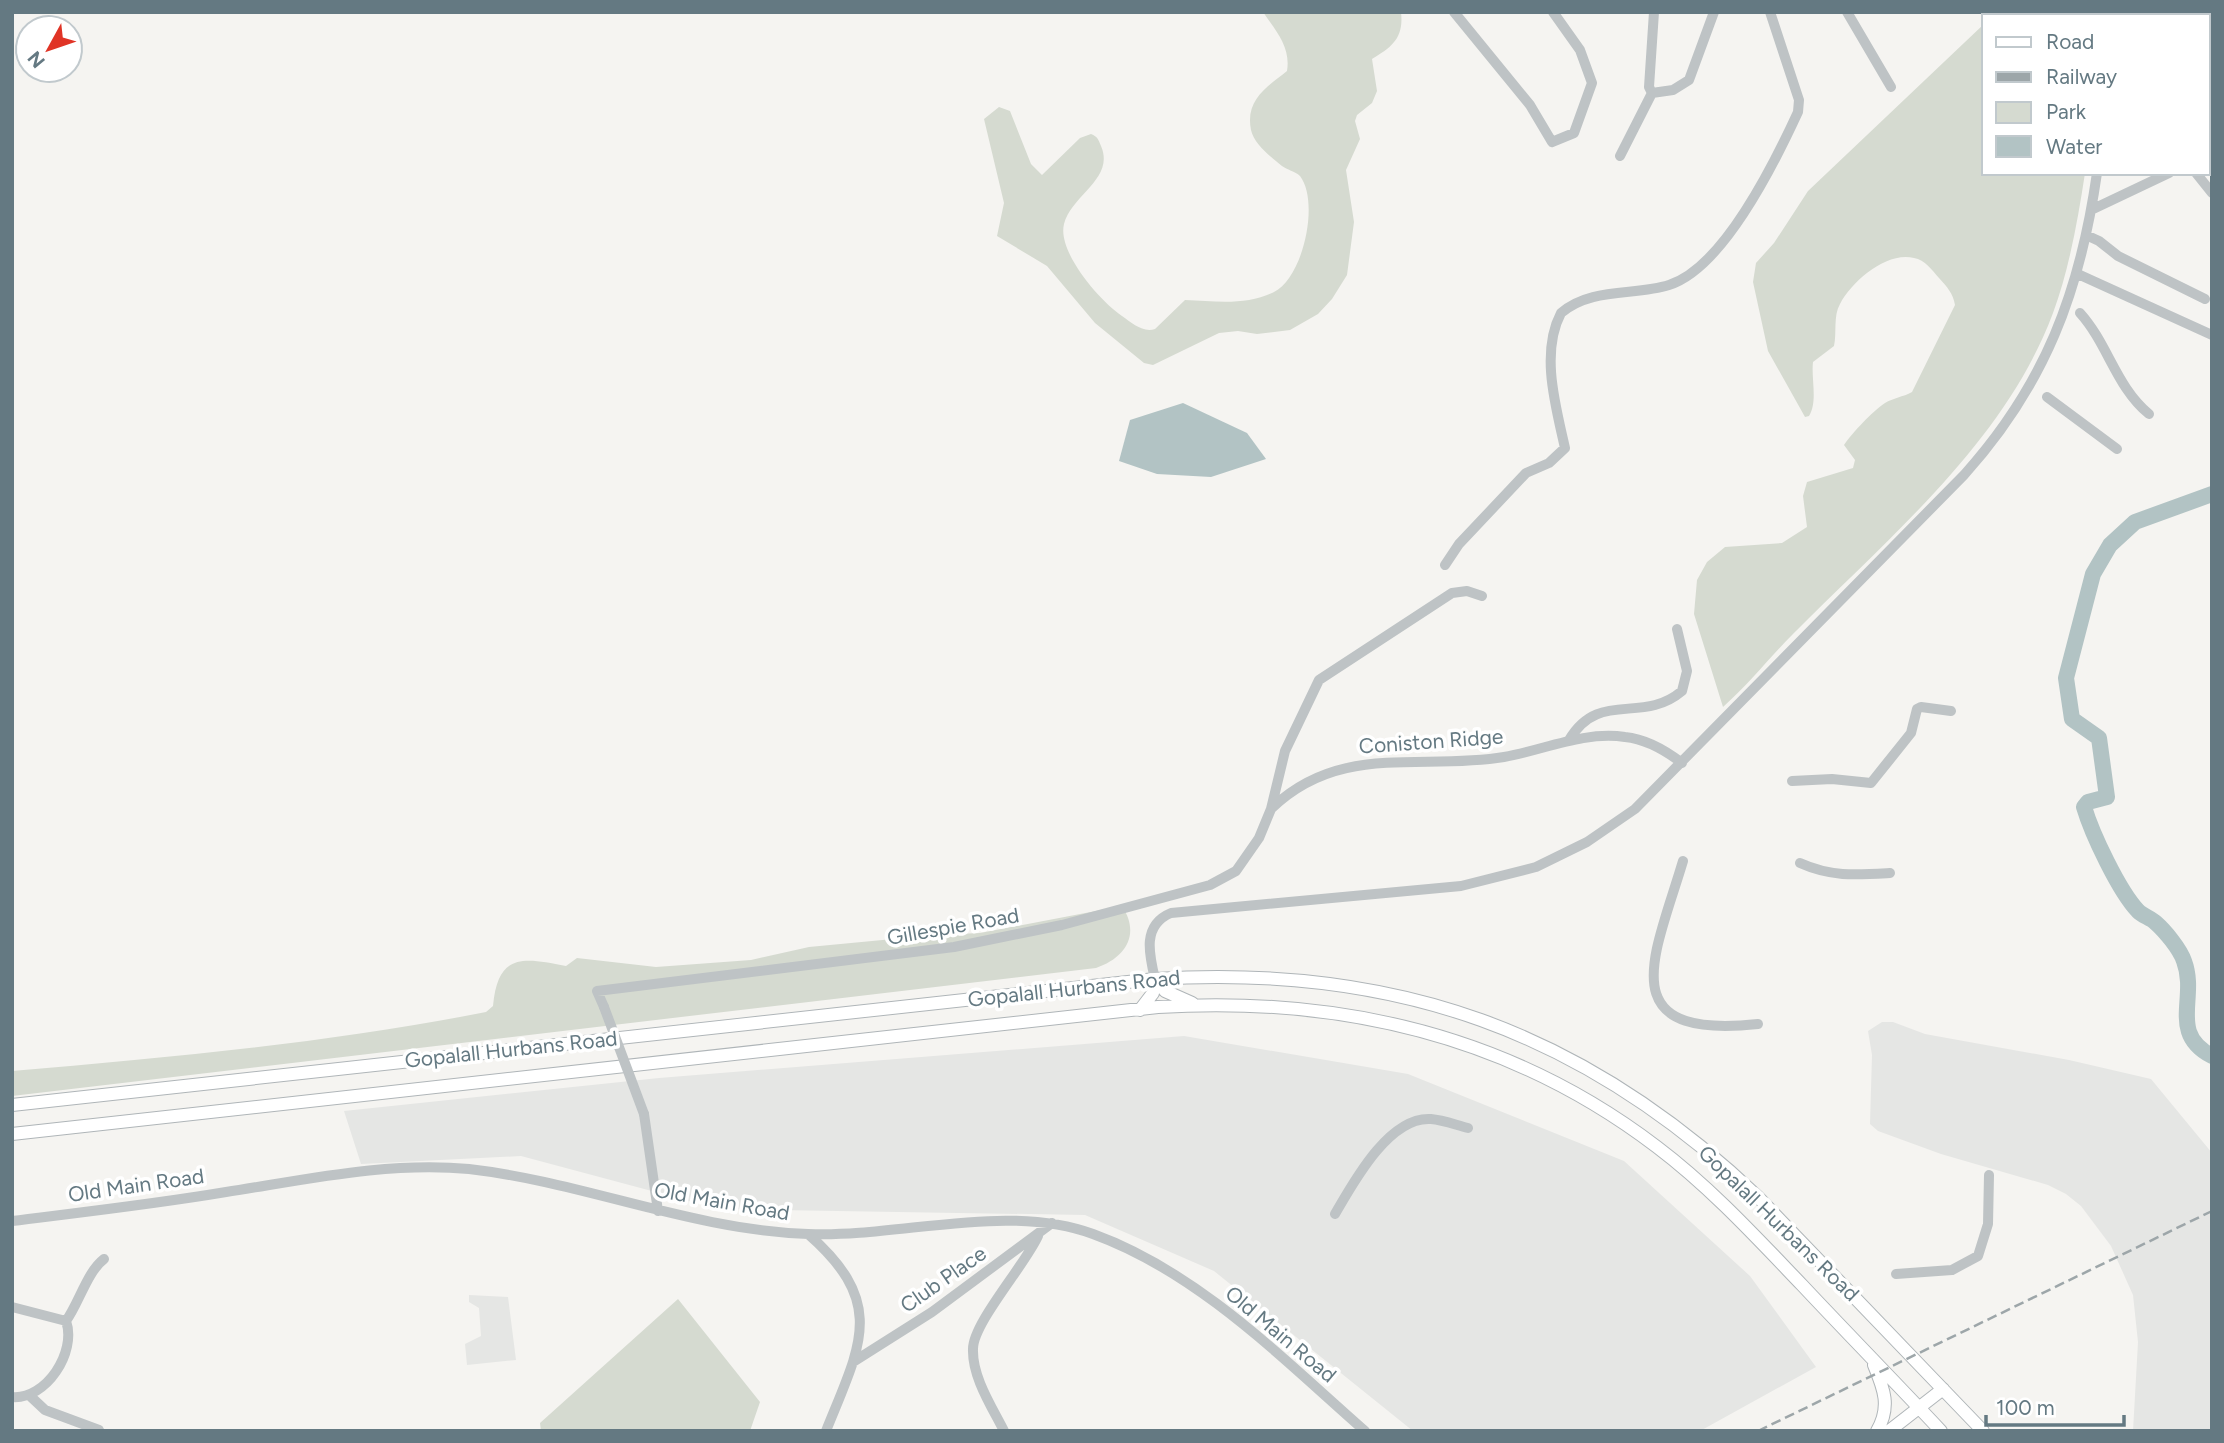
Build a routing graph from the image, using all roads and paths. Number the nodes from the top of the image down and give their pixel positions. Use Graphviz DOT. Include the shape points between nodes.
graph roads {
  1 [pos="1454,12"];
  2 [pos="1553,12"];
  3 [pos="1654,12"];
  4 [pos="1714,12"];
  5 [pos="1770,12"];
  6 [pos="1847,12"];
  7 [pos="1891,87"];
  8 [pos="1652,93"];
  9 [pos="1620,156"];
  10 [pos="2096,175"];
  11 [pos="2165,175"];
  12 [pos="2198,175"];
  13 [pos="2212,193"];
  14 [pos="2091,210"];
  15 [pos="2086,235"];
  16 [pos="2080,275"];
  17 [pos="2205,299"];
  18 [pos="2080,313"];
  19 [pos="2212,335"];
  20 [pos="2047,397"];
  21 [pos="2148,414"];
  22 [pos="2116,449"];
  23 [pos="1445,565"];
  24 [pos="1482,596"];
  25 [pos="1678,629"];
  26 [pos="1951,711"];
  27 [pos="1569,740"];
  28 [pos="1682,763"];
  29 [pos="1792,781"];
  30 [pos="1275,782"];
  31 [pos="1292,789"];
  32 [pos="1271,809"];
  33 [pos="1683,861"];
  34 [pos="1800,863"];
  35 [pos="1890,873"];
  36 [pos="1155,979"];
  37 [pos="1195,1004"];
  38 [pos="1140,1010"];
  39 [pos="1758,1024"];
  40 [pos="12,1105"];
  41 [pos="1468,1128"];
  42 [pos="12,1133"];
  43 [pos="1989,1175"];
  44 [pos="658,1211"];
  45 [pos="1335,1214"];
  46 [pos="12,1221"];
  47 [pos="1052,1223"];
  48 [pos="808,1234"];
  49 [pos="1038,1235"];
  50 [pos="104,1259"];
  51 [pos="1896,1274"];
  52 [pos="12,1307"];
  53 [pos="66,1321"];
  54 [pos="1871,1359"];
  55 [pos="853,1362"];
  56 [pos="1943,1390"];
  57 [pos="29,1395"];
  58 [pos="12,1397"];
  59 [pos="1920,1409"];
  60 [pos="99,1430"];
  61 [pos="825,1431"];
  62 [pos="1004,1431"];
  63 [pos="1366,1431"];
  64 [pos="1877,1431"];
  65 [pos="1889,1431"];
  66 [pos="1941,1431"];
  67 [pos="1983,1431"];
  1 -- 2 [label="street" via="1530,105 1552,142 1574,133 1592,83 1580,50"];
  3 -- 8 [label="street"];
  4 -- 8 [label="street" via="1689,80 1674,90"];
  5 -- 23 [label="street" via="1799,100 1798,112 1738,225 1691,276 1668,286 1595,297 1561,313 1554,332 1551,379 1565,448 1549,463 1526,474"];
  6 -- 7 [label="street"];
  8 -- 9 [label="street"];
  10 -- 14 [label="street"];
  11 -- 14 [label="street"];
  12 -- 13 [label="street"];
  14 -- 15 [label="street"];
  15 -- 17 [label="street"];
  15 -- 28 [label="street" via="2065,314 2024,394 1989,446"];
  16 -- 19 [label="street"];
  18 -- 21 [label="street" via="2128,393"];
  20 -- 22 [label="street"];
  24 -- 30 [label="street" via="1467,590 1452,593 1323,676 1304,707"];
  25 -- 27 [label="street" via="1687,671 1682,691 1661,704 1591,715"];
  26 -- 29 [label="street" via="1917,709 1911,733 1871,783"];
  27 -- 28 [label="street, Coniston Ridge" via="1639,739"];
  27 -- 31 [label="street, Coniston Ridge" via="1496,758 1377,762 1329,773"];
  28 -- 36 [label="street" via="1613,826 1566,853 1513,874 1461,886 1162,916 1149,936"];
  30 -- 31 [label="street" via="1280,788"];
  30 -- 32 [label="street"];
  31 -- 32 [label="street, Coniston Ridge"];
  32 -- 44 [label="street, Gillespie Road, bridge" via="1251,853 1226,878 1196,890 954,947 597,991 644,1114"];
  33 -- 39 [label="street" via="1653,990 1662,1008 1685,1020 1707,1025"];
  34 -- 35 [label="street" via="1842,876"];
  36 -- 37 [label="main road" via="1165,991"];
  36 -- 38 [label="main road" via="1153,993"];
  36 -- 40 [label="main road, Gopalall Hurbans Road"];
  36 -- 56 [label="main road, Gopalall Hurbans Road" via="1250,975 1378,990 1487,1021 1576,1062 1638,1099 1720,1161"];
  37 -- 38 [label="main road, Gopalall Hurbans Road"];
  37 -- 54 [label="main road, Gopalall Hurbans Road" via="1292,1006 1357,1014 1451,1039 1537,1074 1626,1125 1689,1173 1744,1224"];
  38 -- 42 [label="main road, Gopalall Hurbans Road"];
  41 -- 45 [label="street" via="1416,1120 1392,1134"];
  43 -- 51 [label="street" via="1986,1236 1978,1256 1940,1272"];
  44 -- 46 [label="street, Old Main Road" via="509,1176 433,1169 352,1174"];
  44 -- 48 [label="street, Old Main Road" via="737,1227"];
  47 -- 48 [label="street, Old Main Road" via="989,1222 886,1233"];
  47 -- 49 [label="street, Club Place"];
  47 -- 63 [label="street, Old Main Road" via="1096,1235 1183,1280"];
  48 -- 55 [label="street" via="855,1289 861,1318"];
  49 -- 55 [label="street, Club Place"];
  49 -- 62 [label="street" via="972,1346 979,1378"];
  50 -- 53 [label="street"];
  52 -- 53 [label="street"];
  53 -- 57 [label="street" via="69,1334 60,1368"];
  54 -- 59 [label="main road, Gopalall Hurbans Road"];
  54 -- 64 [label="main road" via="1885,1394 1886,1409"];
  55 -- 61 [label="street"];
  56 -- 59 [label="main road"];
  56 -- 67 [label="main road, Gopalall Hurbans Road"];
  57 -- 58 [label="street"];
  57 -- 60 [label="street" via="45,1410"];
  59 -- 65 [label="main road"];
  59 -- 66 [label="main road, Gopalall Hurbans Road"];
}
